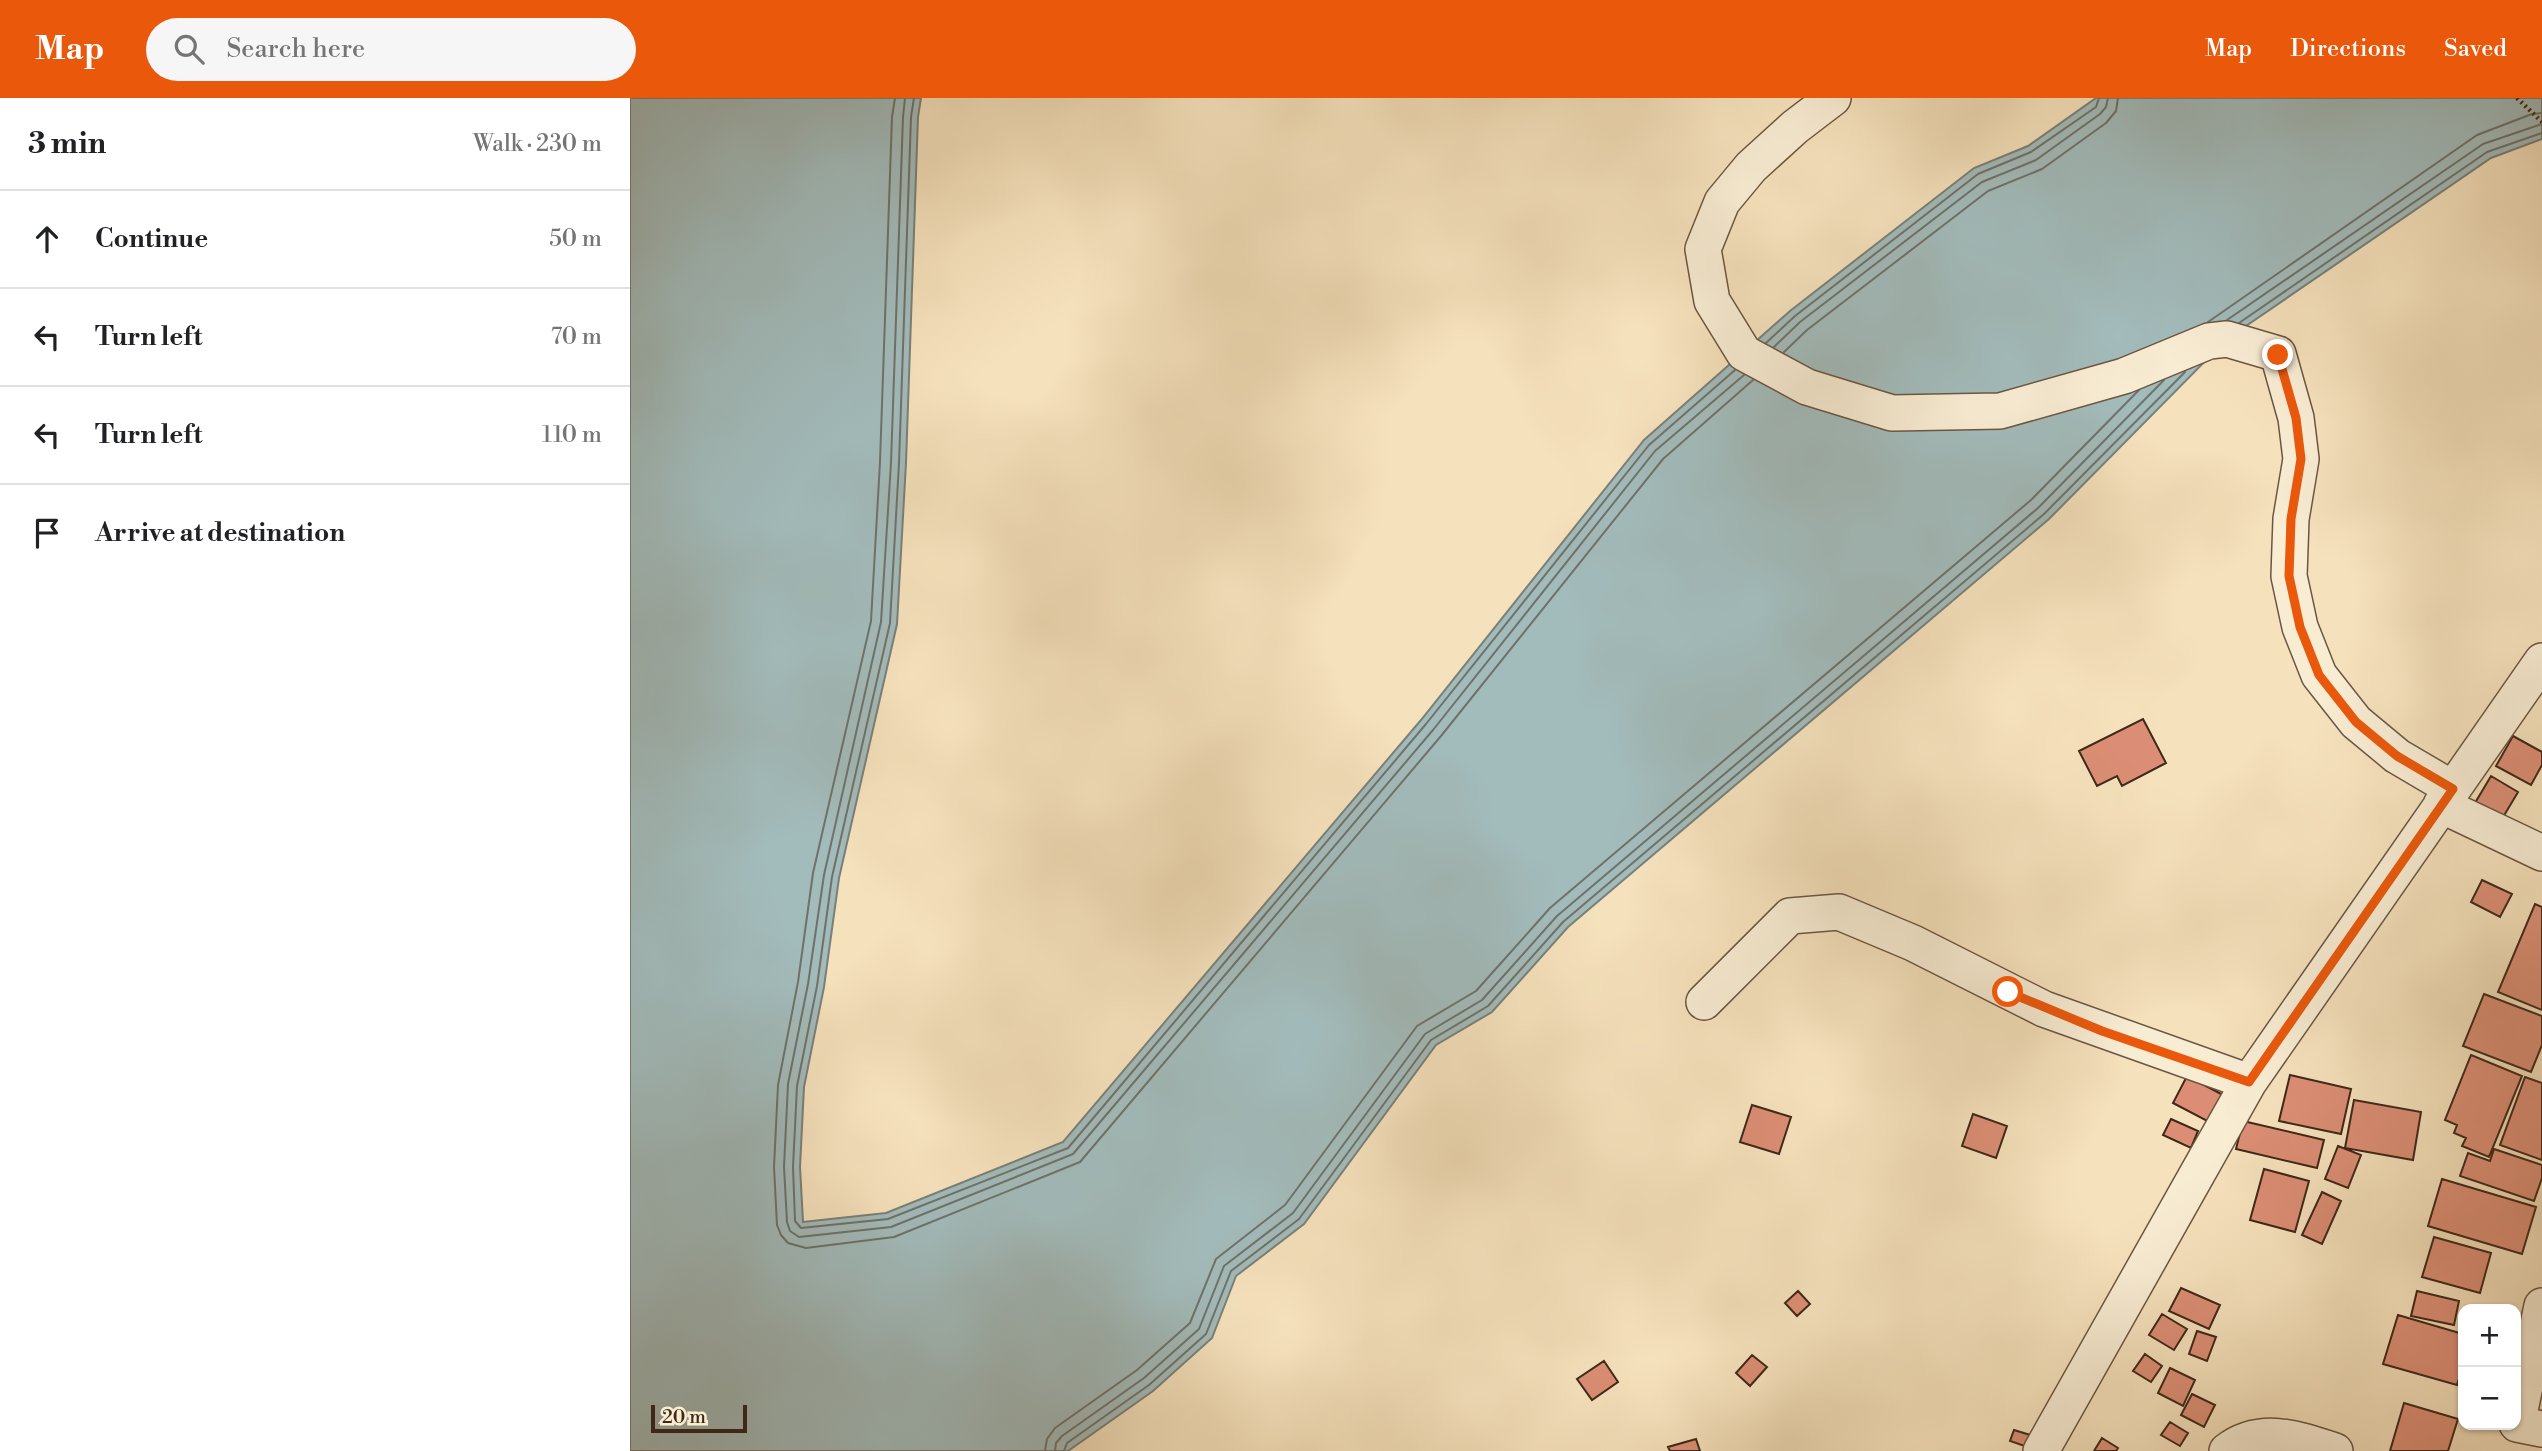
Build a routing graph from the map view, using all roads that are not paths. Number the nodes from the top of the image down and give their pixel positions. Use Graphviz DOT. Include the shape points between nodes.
graph roads {
  1 [pos="1833,98"];
  2 [pos="2542,661"];
  3 [pos="2447,797"];
  4 [pos="2542,853"];
  5 [pos="1704,1002"];
  6 [pos="2249,1082"];
  7 [pos="2542,1306"];
  8 [pos="2542,1429"];
  9 [pos="2042,1451"];
  10 [pos="2227,1451"];
  11 [pos="2335,1451"];
  1 -- 3 [label="street" via="1751,167 1722,202 1703,249 1712,301 1744,353 1807,387 1892,413 2000,411 2124,376 2209,341 2227,340 2278,355 2296,418 2301,459 2291,519 2289,576 2300,627 2319,675 2356,722"];
  2 -- 3 [label="street"];
  3 -- 4 [label="street"];
  3 -- 6 [label="street"];
  5 -- 6 [label="street" via="1790,916 1839,912 1913,943 2044,1009"];
  6 -- 9 [label="street"];
  7 -- 8 [label="street" via="2517,1424"];
  10 -- 11 [label="street" via="2266,1435 2294,1437"];
}
